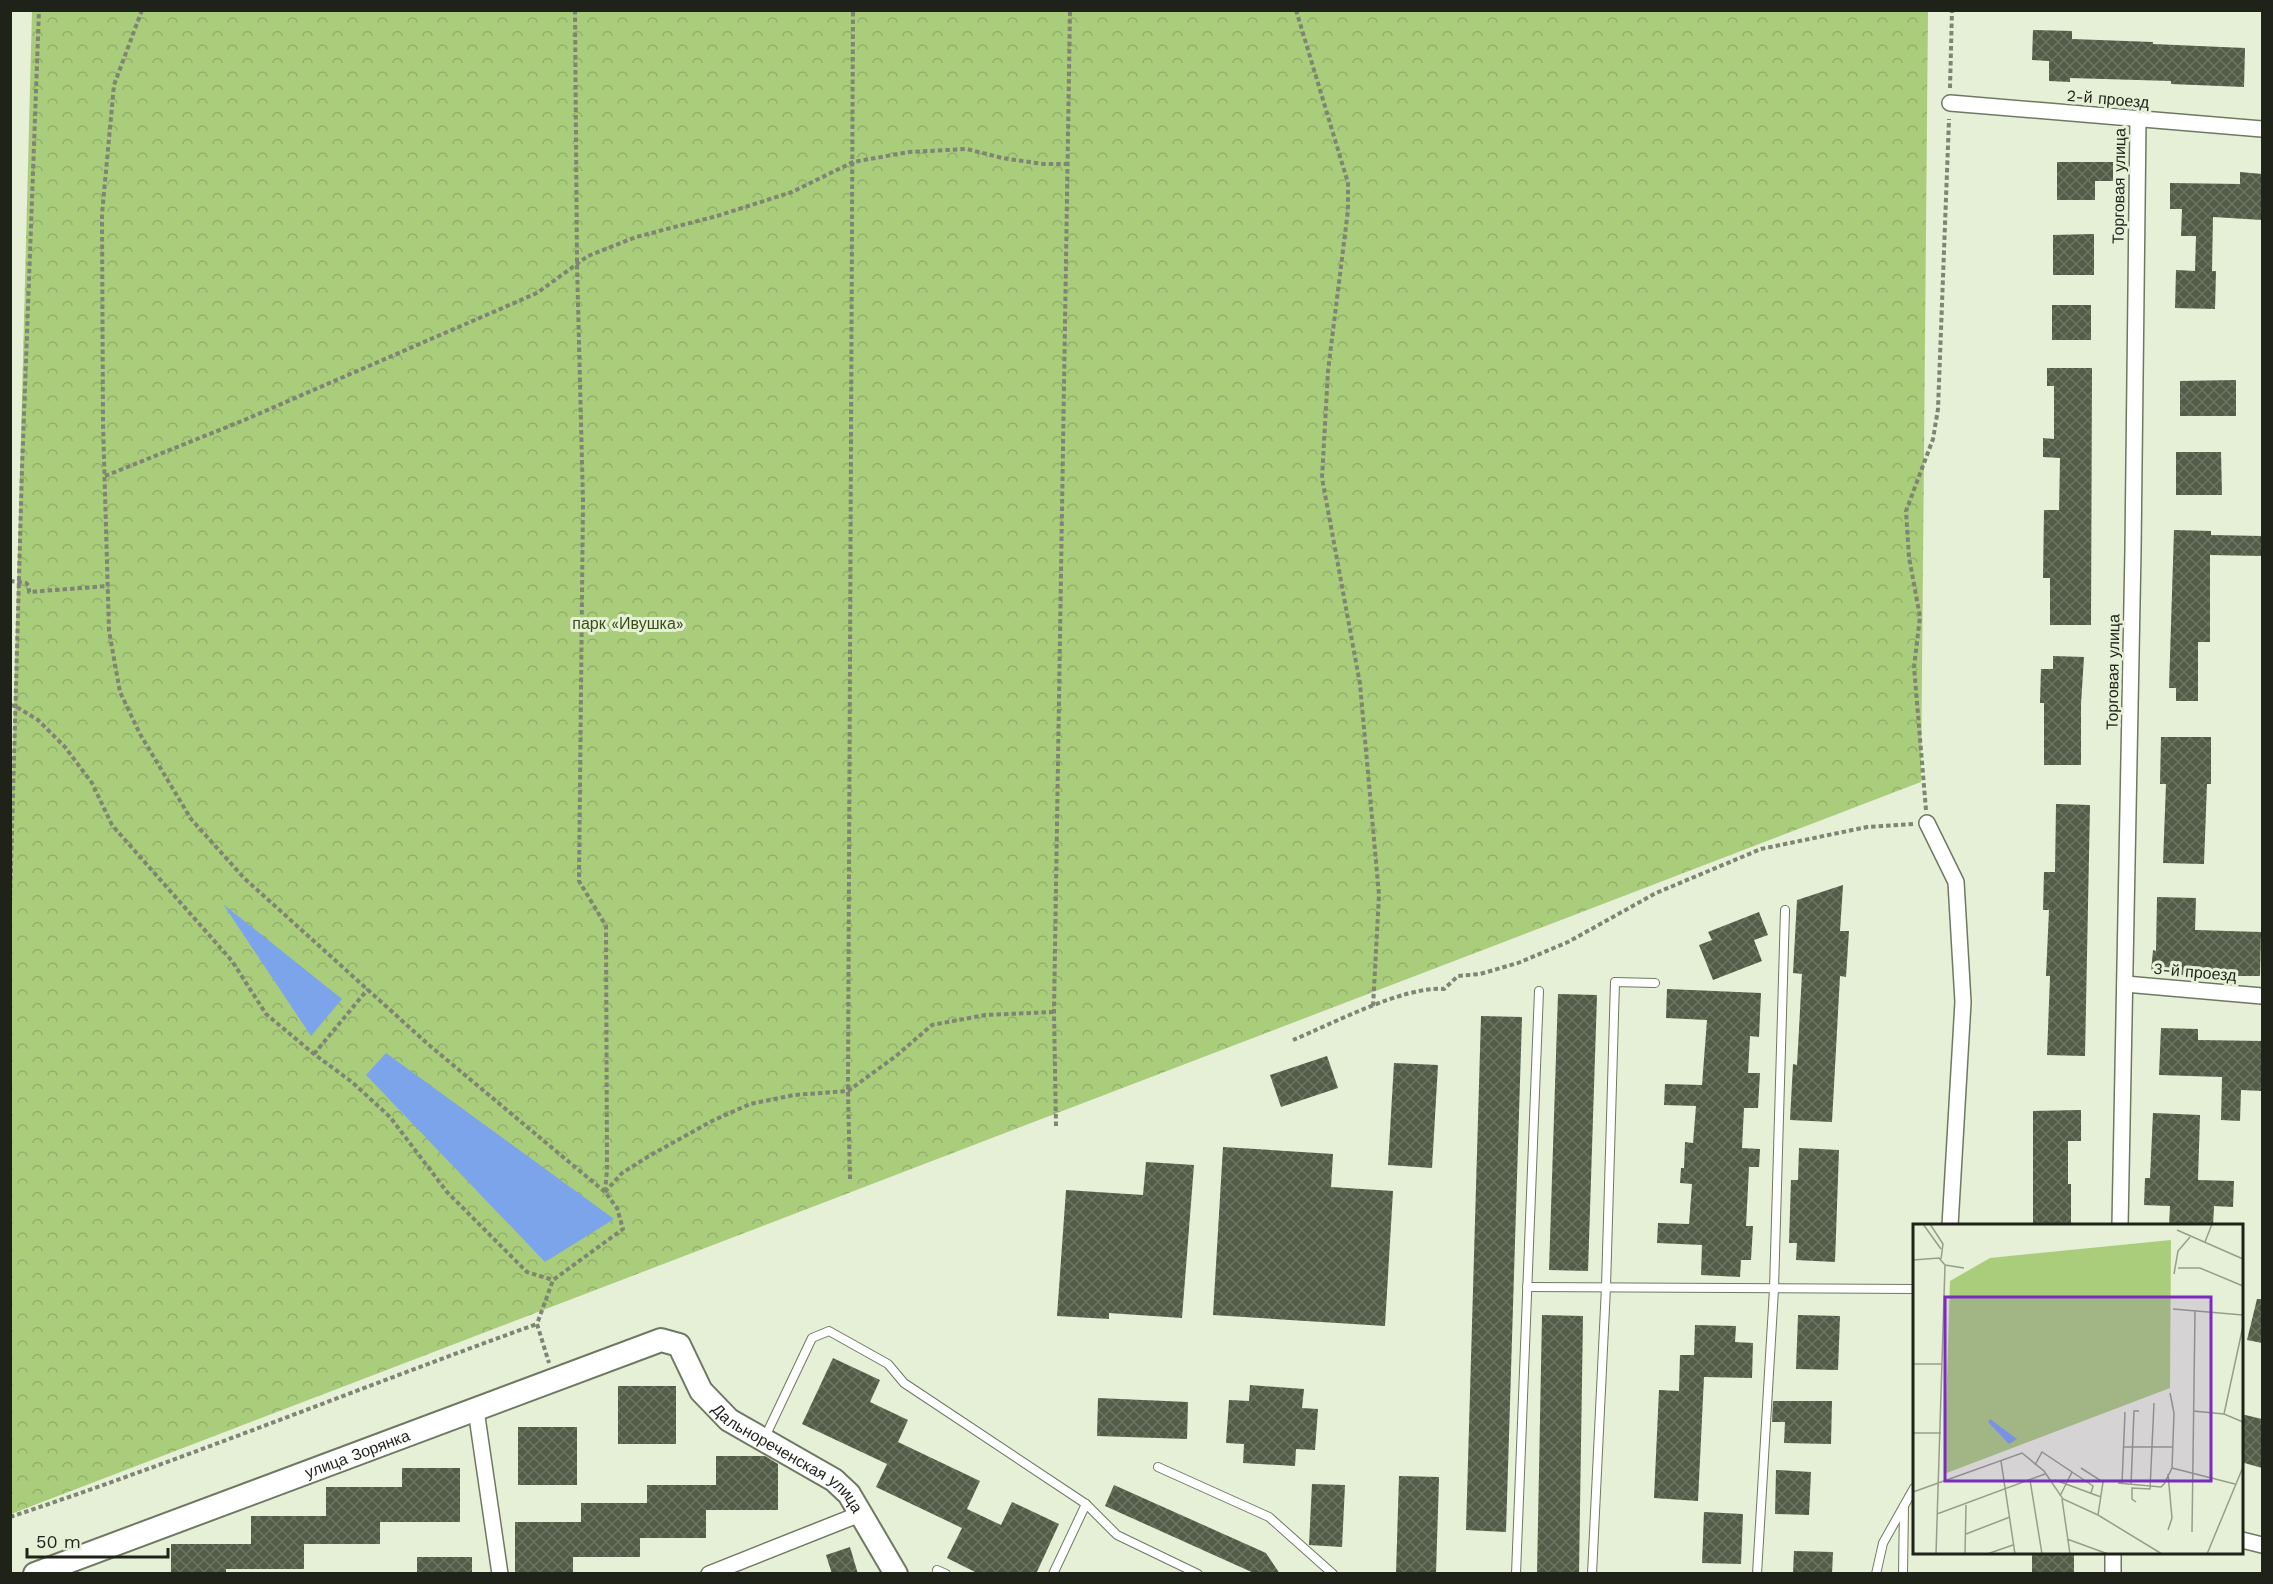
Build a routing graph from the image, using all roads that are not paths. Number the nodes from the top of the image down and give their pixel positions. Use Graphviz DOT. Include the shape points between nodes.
graph roads {
  1 [pos="1950,103"];
  2 [pos="2138,120"];
  3 [pos="2262,129"];
  4 [pos="1927,823"];
  5 [pos="1785,910"];
  6 [pos="1655,982"];
  7 [pos="2125,984"];
  8 [pos="1539,991"];
  9 [pos="2262,996"];
  10 [pos="1950,1224"];
  11 [pos="2120,1224"];
  12 [pos="1527,1287"];
  13 [pos="1605,1287"];
  14 [pos="1774,1289"];
  15 [pos="1913,1289"];
  16 [pos="679,1345"];
  17 [pos="476,1410"];
  18 [pos="764,1439"];
  19 [pos="1158,1467"];
  20 [pos="1913,1490"];
  21 [pos="1086,1504"];
  22 [pos="1905,1504"];
  23 [pos="860,1514"];
  24 [pos="2243,1540"];
  25 [pos="2262,1545"];
  26 [pos="2113,1554"];
  27 [pos="937,1570"];
  28 [pos="725,1571"];
  29 [pos="35,1574"];
  30 [pos="500,1574"];
  31 [pos="709,1574"];
  32 [pos="896,1574"];
  33 [pos="946,1574"];
  34 [pos="1053,1574"];
  35 [pos="1198,1574"];
  36 [pos="1333,1574"];
  37 [pos="1516,1574"];
  38 [pos="1592,1574"];
  39 [pos="1758,1574"];
  40 [pos="1876,1574"];
  41 [pos="1903,1574"];
  42 [pos="2113,1574"];
  1 -- 2 [label="street, 2-й проезд"];
  2 -- 3 [label="street, 2-й проезд"];
  2 -- 7 [label="street, Торговая улица"];
  4 -- 10 [label="street" via="1956,882 1963,1002"];
  5 -- 14 [label="lane"];
  6 -- 13 [label="lane" via="1616,982"];
  7 -- 9 [label="street, 3-й проезд"];
  7 -- 11 [label="street, Торговая улица"];
  8 -- 12 [label="lane"];
  12 -- 13 [label="lane"];
  12 -- 37 [label="lane"];
  13 -- 14 [label="lane"];
  13 -- 38 [label="lane"];
  14 -- 15 [label="lane"];
  14 -- 39 [label="lane"];
  16 -- 17 [label="street, улица Зорянка" via="661,1340"];
  16 -- 18 [label="street, Дальнореченская улица" via="701,1391 729,1420"];
  17 -- 29 [label="street, улица Зорянка"];
  17 -- 30 [label="street"];
  18 -- 21 [label="lane" via="812,1338 829,1331 888,1364 904,1383"];
  18 -- 23 [label="street, Дальнореченская улица" via="834,1480 849,1494"];
  19 -- 36 [label="lane" via="1269,1517"];
  20 -- 22 [label="lane"];
  21 -- 34 [label="lane"];
  21 -- 35 [label="lane" via="1117,1535"];
  22 -- 40 [label="lane" via="1883,1543"];
  22 -- 41 [label="lane"];
  23 -- 28 [label="street"];
  23 -- 32 [label="street, Дальнореченская улица"];
  24 -- 25 [label="street"];
  26 -- 42 [label="street"];
  27 -- 33 [label="lane"];
  28 -- 31 [label="street"];
}
